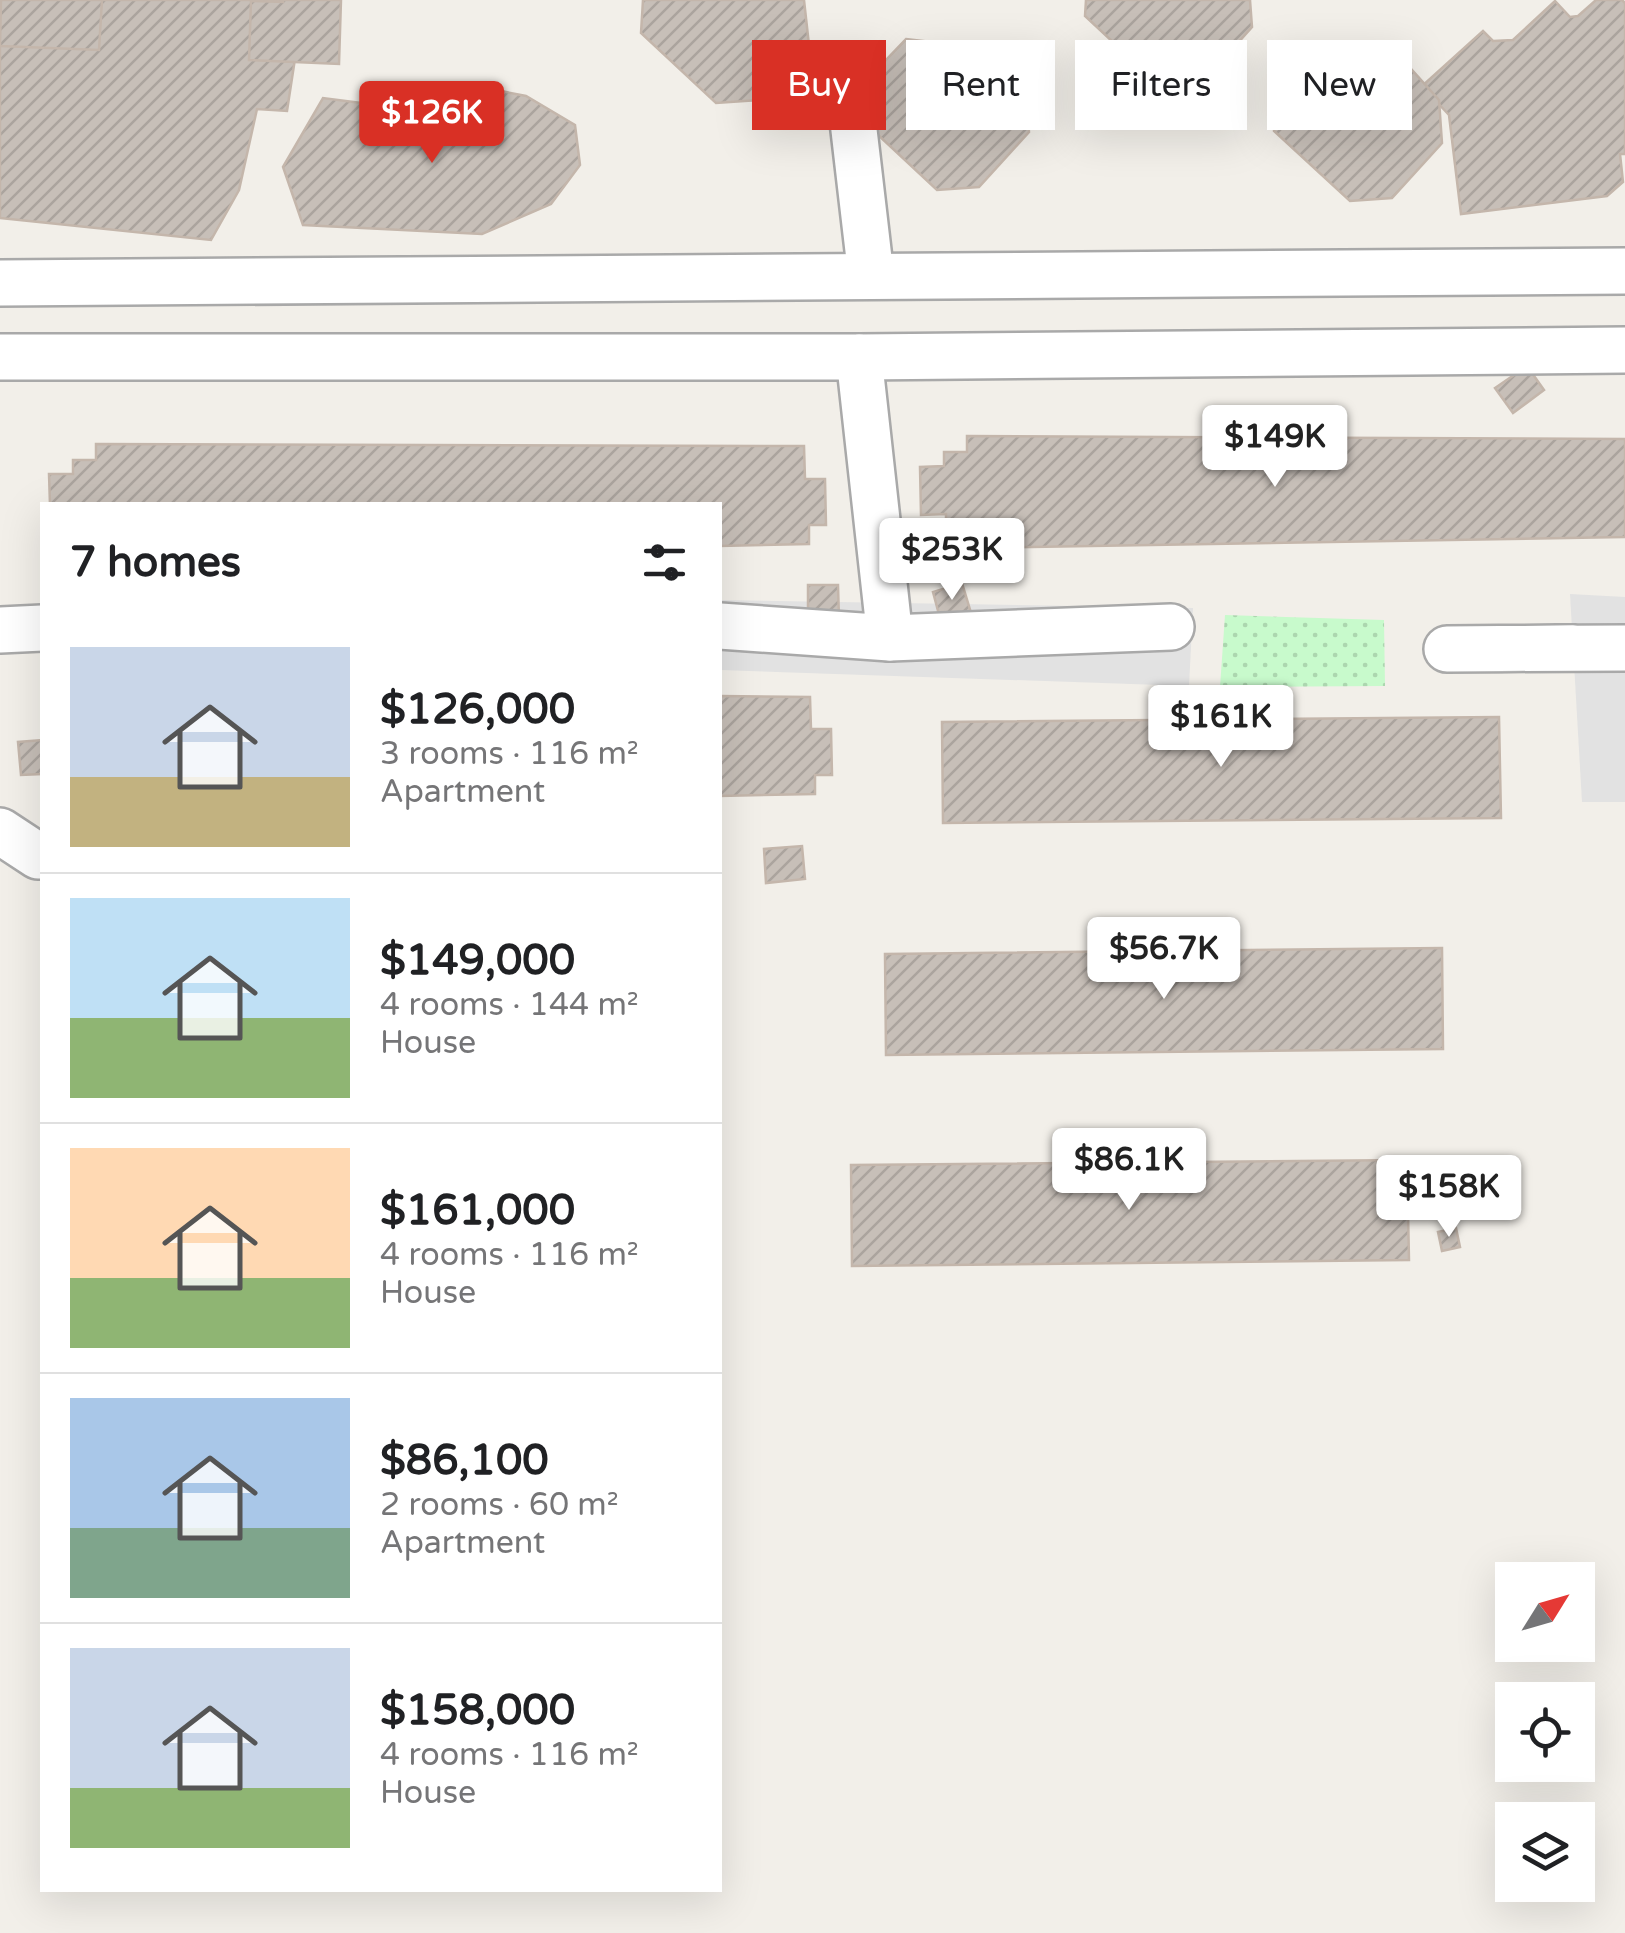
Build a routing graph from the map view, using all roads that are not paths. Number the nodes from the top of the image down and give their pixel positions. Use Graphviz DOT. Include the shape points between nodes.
graph roads {
  1 [pos="854,130"];
  2 [pos="1625,271"];
  3 [pos="871,276"];
  4 [pos="0,282"];
  5 [pos="1625,350"];
  6 [pos="0,357"];
  7 [pos="859,357"];
  8 [pos="722,626"];
  9 [pos="1171,627"];
  10 [pos="40,628"];
  11 [pos="0,630"];
  12 [pos="890,638"];
  13 [pos="1574,648"];
  14 [pos="1625,648"];
  15 [pos="0,831"];
  16 [pos="40,856"];
  1 -- 3 [label="street"];
  2 -- 3 [label="street"];
  3 -- 4 [label="street"];
  5 -- 7 [label="street"];
  6 -- 7 [label="street"];
  7 -- 12 [label="street"];
  8 -- 12 [label="street"];
  9 -- 12 [label="street"];
  10 -- 11 [label="street"];
  13 -- 14 [label="street" via="1448,649"];
  15 -- 16 [label="street"];
}
